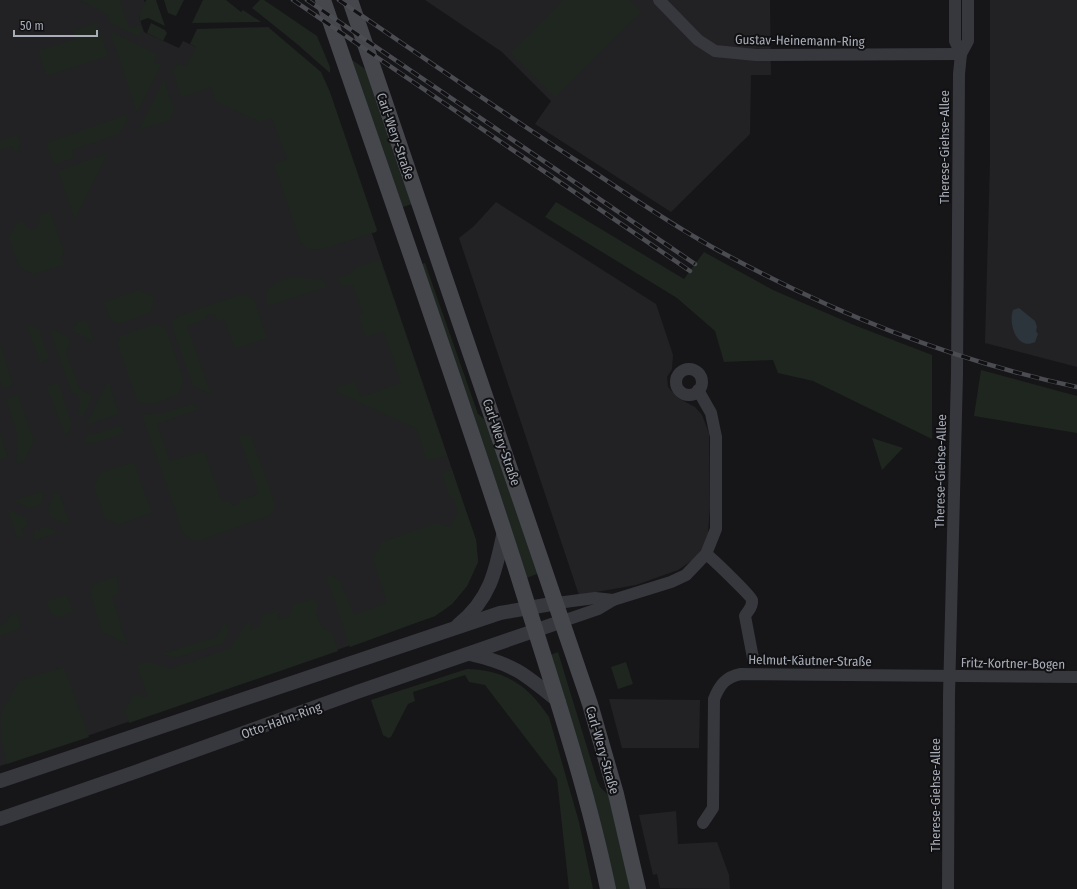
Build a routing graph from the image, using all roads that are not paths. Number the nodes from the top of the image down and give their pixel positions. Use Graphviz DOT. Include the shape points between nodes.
graph roads {
  1 [pos="323,0"];
  2 [pos="350,0"];
  3 [pos="659,0"];
  4 [pos="955,0"];
  5 [pos="968,0"];
  6 [pos="961,54"];
  7 [pos="698,390"];
  8 [pos="504,531"];
  9 [pos="706,554"];
  10 [pos="613,600"];
  11 [pos="557,603"];
  12 [pos="528,608"];
  13 [pos="563,621"];
  14 [pos="452,630"];
  15 [pos="536,631"];
  16 [pos="470,654"];
  17 [pos="753,658"];
  18 [pos="950,676"];
  19 [pos="1077,677"];
  20 [pos="559,702"];
  21 [pos="0,781"];
  22 [pos="0,819"];
  23 [pos="703,823"];
  24 [pos="608,889"];
  25 [pos="638,889"];
  26 [pos="948,889"];
  1 -- 8 [label="main road, Carl-Wery-Straße"];
  2 -- 11 [label="main road, Carl-Wery-Straße"];
  3 -- 6 [label="street, Gustav-Heinemann-Ring" via="698,40 714,51 756,55"];
  4 -- 6 [label="street, Therese-Giehse-Allee" via="955,41"];
  5 -- 6 [label="street, Therese-Giehse-Allee" via="968,41"];
  6 -- 18 [label="street, Therese-Giehse-Allee"];
  7 -- 9 [label="street" via="711,413 716,437 716,529"];
  8 -- 12 [label="main road, Carl-Wery-Straße"];
  8 -- 14 [label="street" via="497,566 485,595 470,616"];
  9 -- 10 [label="street" via="680,578"];
  9 -- 17 [label="street" via="724,569 728,577 749,594 752,600 751,609 745,616"];
  10 -- 11 [label="street" via="595,598"];
  10 -- 13 [label="street" via="598,609"];
  11 -- 12 [label="street"];
  11 -- 13 [label="main road, Carl-Wery-Straße"];
  12 -- 14 [label="street" via="500,613"];
  12 -- 15 [label="main road, Carl-Wery-Straße"];
  13 -- 15 [label="street, Otto-Hahn-Ring"];
  13 -- 25 [label="main road, Carl-Wery-Straße" via="609,770"];
  14 -- 21 [label="street"];
  15 -- 16 [label="street, Otto-Hahn-Ring"];
  15 -- 20 [label="main road, Carl-Wery-Straße"];
  16 -- 20 [label="street" via="516,668"];
  16 -- 22 [label="street, Otto-Hahn-Ring"];
  18 -- 19 [label="street, Fritz-Kortner-Bogen"];
  18 -- 23 [label="street, Helmut-Käutner-Straße" via="732,676 718,688 714,699 713,808"];
  18 -- 26 [label="street, Therese-Giehse-Allee"];
  20 -- 24 [label="main road, Carl-Wery-Straße" via="590,808"];
}
